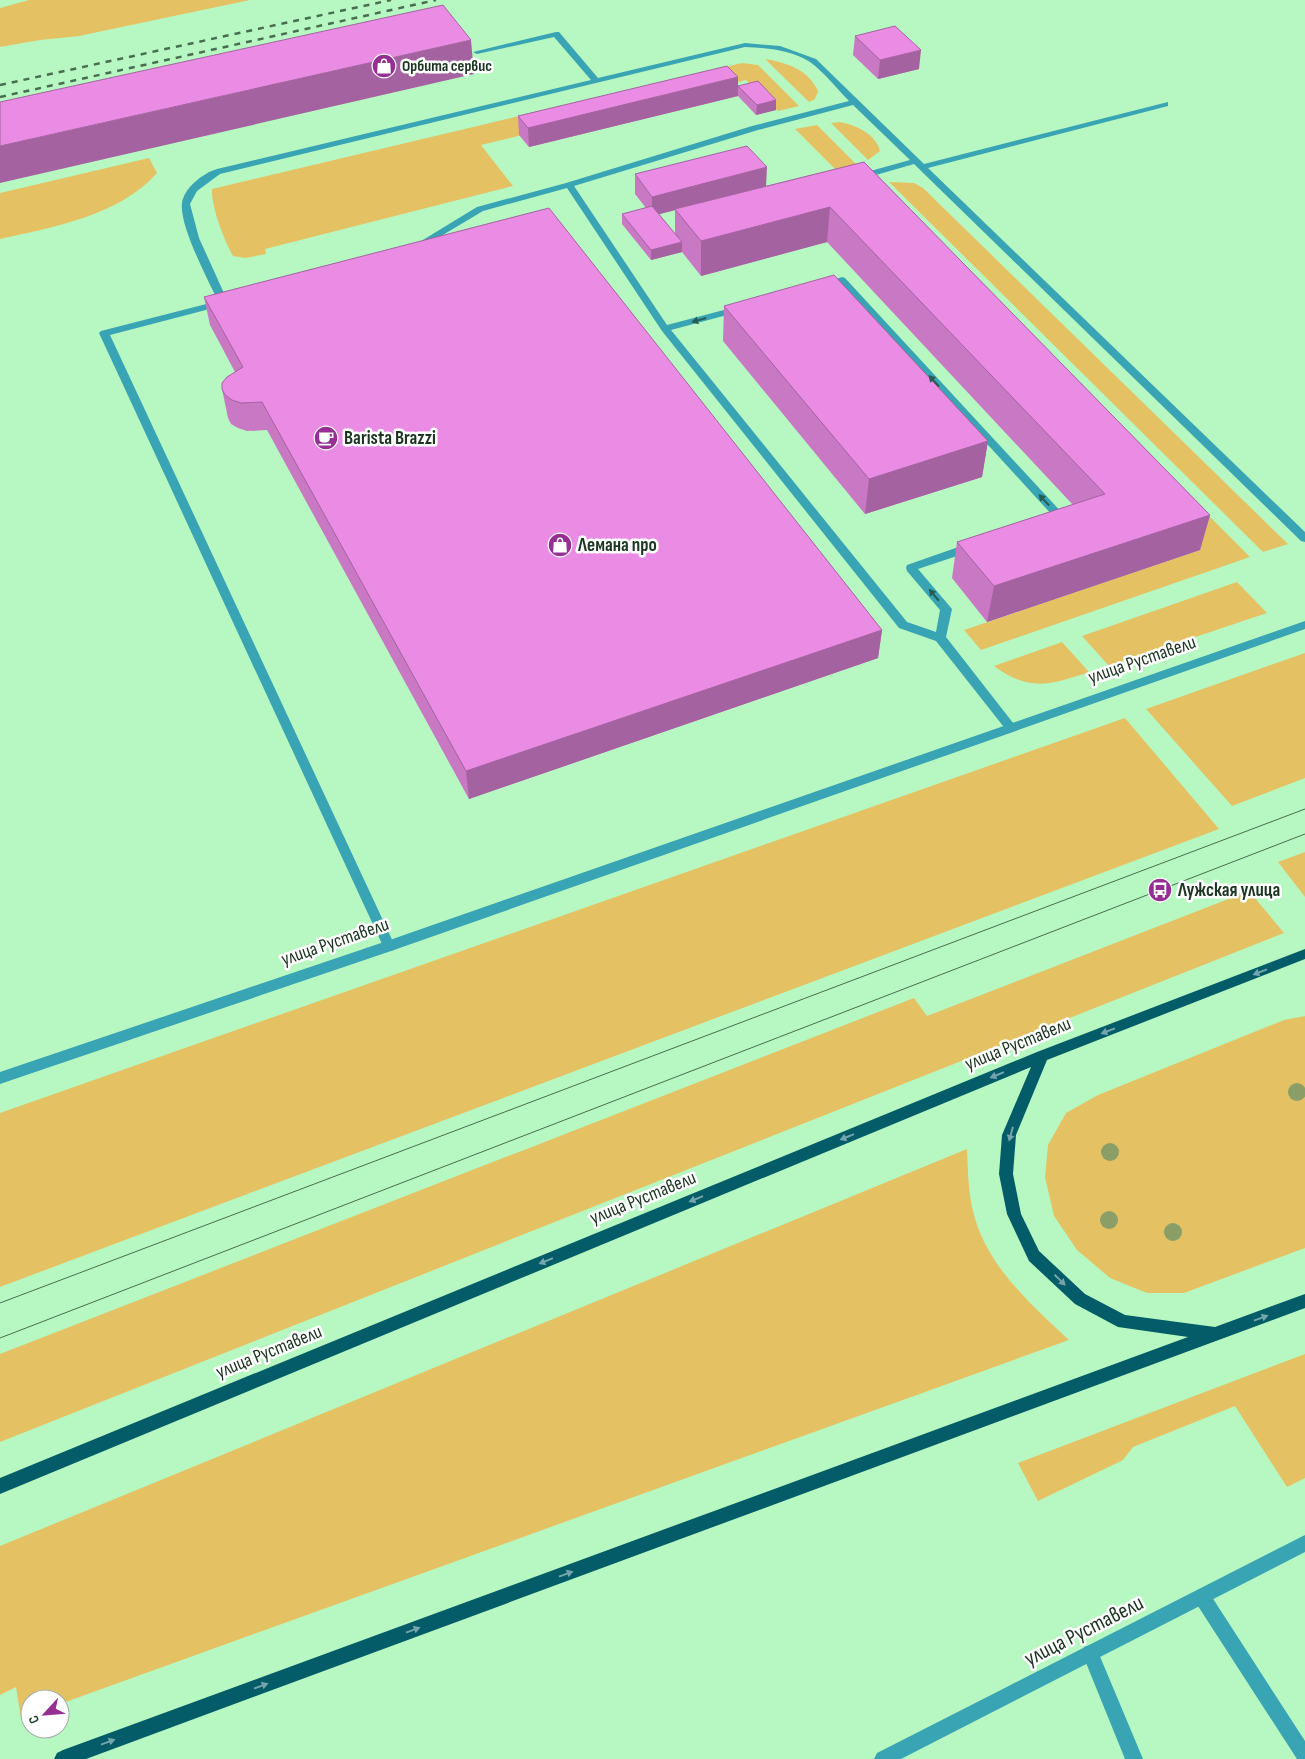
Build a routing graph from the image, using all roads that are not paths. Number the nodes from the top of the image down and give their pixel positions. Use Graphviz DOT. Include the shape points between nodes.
graph roads {
  1 [pos="477,52"];
  2 [pos="597,82"];
  3 [pos="855,102"];
  4 [pos="1165,104"];
  5 [pos="919,164"];
  6 [pos="846,181"];
  7 [pos="569,185"];
  8 [pos="407,252"];
  9 [pos="814,288"];
  10 [pos="749,306"];
  11 [pos="665,329"];
  12 [pos="1041,523"];
  13 [pos="1305,538"];
  14 [pos="985,542"];
  15 [pos="1305,625"];
  16 [pos="940,638"];
  17 [pos="1011,728"];
  18 [pos="389,946"];
  19 [pos="1305,954"];
  20 [pos="1042,1056"];
  21 [pos="0,1078"];
  22 [pos="1305,1301"];
  23 [pos="1216,1334"];
  24 [pos="0,1486"];
  25 [pos="1305,1543"];
  26 [pos="1202,1596"];
  27 [pos="1090,1653"];
  28 [pos="1305,1756"];
  29 [pos="62,1759"];
  30 [pos="883,1759"];
  31 [pos="1134,1759"];
  1 -- 2 [label="street" via="556,34"];
  2 -- 3 [label="street" via="745,45 771,46 793,50 813,61"];
  2 -- 18 [label="street" via="217,172 192,191 186,204 192,231 228,301 104,333"];
  3 -- 5 [label="street"];
  3 -- 7 [label="street" via="755,128"];
  4 -- 5 [label="street"];
  5 -- 6 [label="street"];
  5 -- 13 [label="street"];
  7 -- 8 [label="street" via="480,209"];
  7 -- 11 [label="street"];
  12 -- 9 [label="street, one-way" via="1060,517 842,280"];
  10 -- 11 [label="street, one-way"];
  11 -- 16 [label="street" via="903,625"];
  16 -- 14 [label="street, one-way" via="946,610 911,568"];
  15 -- 17 [label="street, улица Руставели"];
  16 -- 17 [label="street"];
  17 -- 18 [label="street, улица Руставели"];
  18 -- 21 [label="street, улица Руставели"];
  19 -- 20 [label="main road, улица Руставели, one-way"];
  20 -- 23 [label="main road, one-way" via="1009,1135 1006,1174 1014,1214 1034,1256 1080,1299 1123,1322"];
  20 -- 24 [label="main road, улица Руставели, one-way"];
  23 -- 22 [label="main road, one-way"];
  29 -- 23 [label="main road, one-way"];
  25 -- 26 [label="street, улица Руставели"];
  26 -- 27 [label="street, улица Руставели"];
  26 -- 28 [label="street"];
  27 -- 30 [label="street, улица Руставели"];
  27 -- 31 [label="street"];
}
